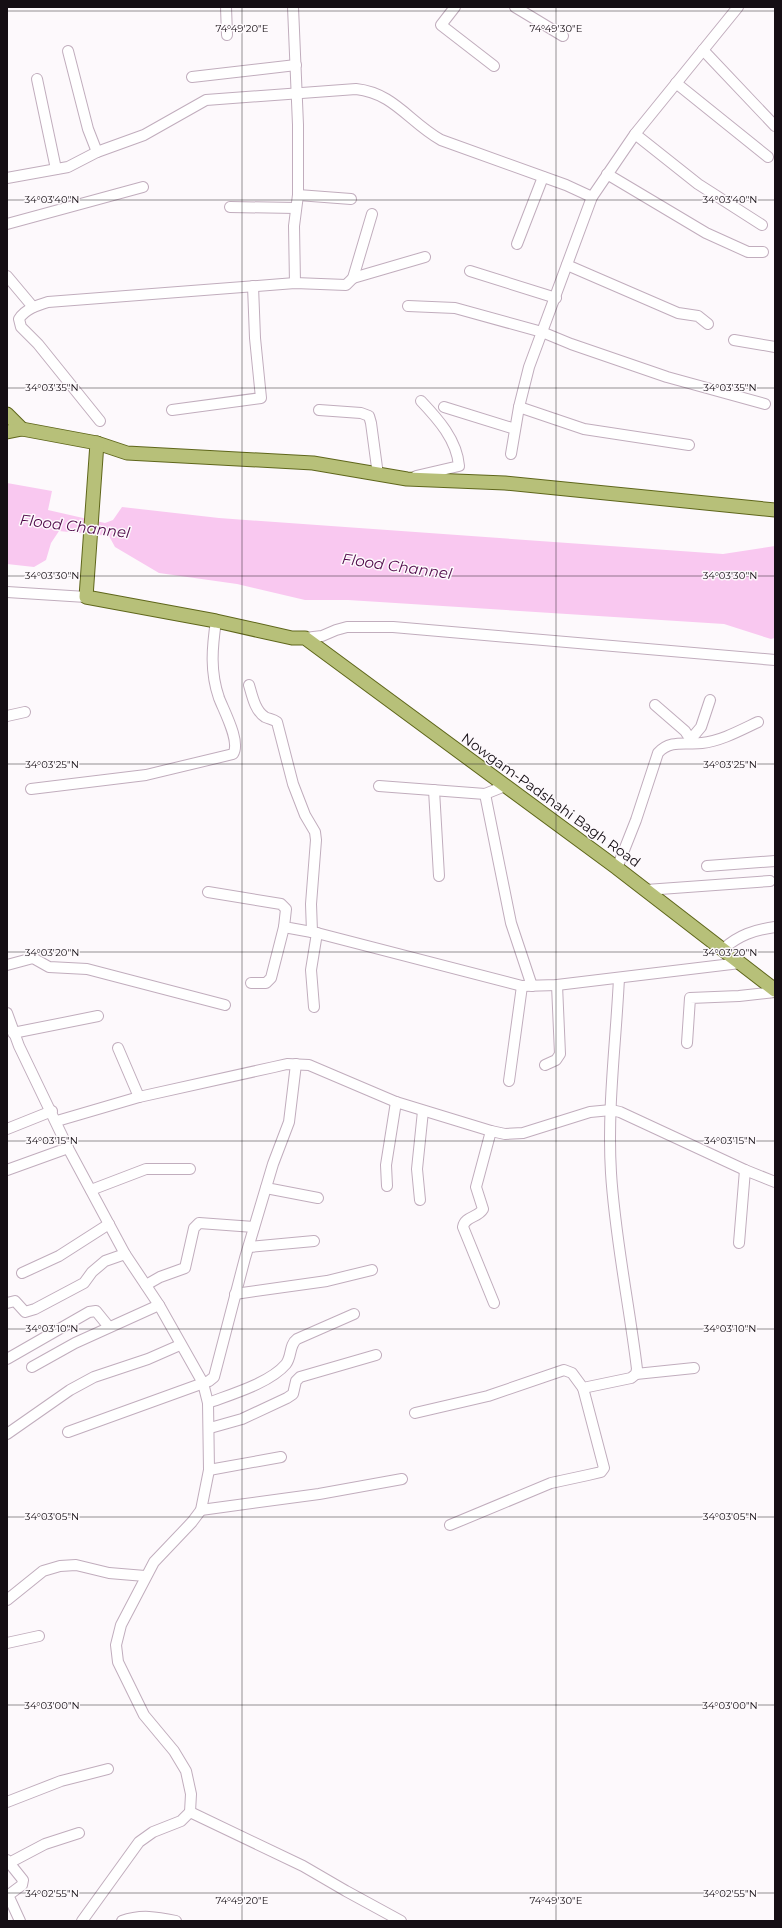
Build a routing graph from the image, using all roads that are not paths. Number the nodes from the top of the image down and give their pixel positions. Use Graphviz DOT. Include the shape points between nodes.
graph roads {
  1 [pos="226,7"];
  2 [pos="293,7"];
  3 [pos="456,7"];
  4 [pos="515,7"];
  5 [pos="738,7"];
  6 [pos="227,35"];
  7 [pos="563,36"];
  8 [pos="703,50"];
  9 [pos="68,51"];
  10 [pos="296,65"];
  11 [pos="494,66"];
  12 [pos="192,77"];
  13 [pos="37,79"];
  14 [pos="676,83"];
  15 [pos="297,92"];
  16 [pos="775,126"];
  17 [pos="635,134"];
  18 [pos="97,152"];
  19 [pos="768,157"];
  20 [pos="56,169"];
  21 [pos="607,174"];
  22 [pos="544,177"];
  23 [pos="7,178"];
  24 [pos="143,187"];
  25 [pos="298,195"];
  26 [pos="592,197"];
  27 [pos="351,198"];
  28 [pos="230,207"];
  29 [pos="296,208"];
  30 [pos="372,214"];
  31 [pos="7,224"];
  32 [pos="762,225"];
  33 [pos="517,244"];
  34 [pos="763,252"];
  35 [pos="425,256"];
  36 [pos="567,265"];
  37 [pos="470,271"];
  38 [pos="7,276"];
  39 [pos="353,278"];
  40 [pos="295,283"];
  41 [pos="253,286"];
  42 [pos="556,298"];
  43 [pos="408,306"];
  44 [pos="33,307"];
  45 [pos="708,324"];
  46 [pos="542,332"];
  47 [pos="734,340"];
  48 [pos="775,347"];
  49 [pos="421,401"];
  50 [pos="765,404"];
  51 [pos="444,407"];
  52 [pos="519,407"];
  53 [pos="172,410"];
  54 [pos="319,410"];
  55 [pos="7,414"];
  56 [pos="100,421"];
  57 [pos="22,429"];
  58 [pos="515,429"];
  59 [pos="7,432"];
  60 [pos="96,443"];
  61 [pos="689,445"];
  62 [pos="511,454"];
  63 [pos="378,475"];
  64 [pos="406,479"];
  65 [pos="775,510"];
  66 [pos="87,591"];
  67 [pos="7,592"];
  68 [pos="216,621"];
  69 [pos="305,638"];
  70 [pos="775,660"];
  71 [pos="249,685"];
  72 [pos="710,700"];
  73 [pos="655,705"];
  74 [pos="25,712"];
  75 [pos="7,716"];
  76 [pos="758,722"];
  77 [pos="692,741"];
  78 [pos="379,786"];
  79 [pos="505,786"];
  80 [pos="31,789"];
  81 [pos="434,790"];
  82 [pos="485,794"];
  83 [pos="775,861"];
  84 [pos="707,866"];
  85 [pos="617,868"];
  86 [pos="439,876"];
  87 [pos="770,882"];
  88 [pos="646,890"];
  89 [pos="208,892"];
  90 [pos="284,927"];
  91 [pos="775,927"];
  92 [pos="315,933"];
  93 [pos="723,948"];
  94 [pos="740,963"];
  95 [pos="7,965"];
  96 [pos="619,978"];
  97 [pos="251,983"];
  98 [pos="557,985"];
  99 [pos="522,986"];
  100 [pos="532,986"];
  101 [pos="775,991"];
  102 [pos="225,1005"];
  103 [pos="314,1007"];
  104 [pos="7,1013"];
  105 [pos="98,1016"];
  106 [pos="13,1033"];
  107 [pos="687,1043"];
  108 [pos="118,1048"];
  109 [pos="296,1064"];
  110 [pos="545,1065"];
  111 [pos="509,1081"];
  112 [pos="139,1097"];
  113 [pos="396,1102"];
  114 [pos="611,1110"];
  115 [pos="52,1111"];
  116 [pos="423,1111"];
  117 [pos="57,1121"];
  118 [pos="7,1129"];
  119 [pos="491,1131"];
  120 [pos="68,1148"];
  121 [pos="190,1169"];
  122 [pos="7,1170"];
  123 [pos="745,1170"];
  124 [pos="775,1182"];
  125 [pos="387,1186"];
  126 [pos="266,1188"];
  127 [pos="91,1190"];
  128 [pos="318,1198"];
  129 [pos="420,1200"];
  130 [pos="109,1224"];
  131 [pos="254,1227"];
  132 [pos="314,1241"];
  133 [pos="739,1243"];
  134 [pos="249,1247"];
  135 [pos="125,1254"];
  136 [pos="372,1270"];
  137 [pos="22,1272"];
  138 [pos="146,1285"];
  139 [pos="235,1294"];
  140 [pos="7,1303"];
  141 [pos="494,1303"];
  142 [pos="159,1305"];
  143 [pos="354,1314"];
  144 [pos="109,1327"];
  145 [pos="180,1345"];
  146 [pos="376,1355"];
  147 [pos="7,1359"];
  148 [pos="32,1367"];
  149 [pos="694,1368"];
  150 [pos="636,1374"];
  151 [pos="203,1384"];
  152 [pos="583,1388"];
  153 [pos="208,1403"];
  154 [pos="415,1413"];
  155 [pos="210,1428"];
  156 [pos="68,1432"];
  157 [pos="7,1434"];
  158 [pos="281,1458"];
  159 [pos="209,1470"];
  160 [pos="402,1479"];
  161 [pos="201,1510"];
  162 [pos="450,1525"];
  163 [pos="145,1576"];
  164 [pos="7,1600"];
  165 [pos="39,1636"];
  166 [pos="7,1643"];
  167 [pos="108,1769"];
  168 [pos="7,1802"];
  169 [pos="190,1812"];
  170 [pos="79,1833"];
  171 [pos="8,1861"];
  172 [pos="8,1899"];
  173 [pos="127,1920"];
  174 [pos="20,1921"];
  175 [pos="82,1921"];
  176 [pos="176,1921"];
  177 [pos="401,1921"];
  1 -- 6 [label="street"];
  2 -- 10 [label="street"];
  3 -- 11 [label="street" via="441,25"];
  4 -- 7 [label="street"];
  5 -- 8 [label="street"];
  8 -- 14 [label="street"];
  8 -- 16 [label="street"];
  9 -- 18 [label="street" via="88,129"];
  10 -- 12 [label="street"];
  10 -- 15 [label="street"];
  13 -- 20 [label="street"];
  14 -- 17 [label="street"];
  14 -- 19 [label="street"];
  15 -- 18 [label="street" via="206,100 144,135"];
  15 -- 22 [label="street" via="356,89 376,92 398,107 426,132 441,140"];
  15 -- 25 [label="street"];
  17 -- 21 [label="street"];
  17 -- 32 [label="street" via="698,184"];
  18 -- 20 [label="street" via="75,164"];
  20 -- 23 [label="street"];
  21 -- 26 [label="street"];
  21 -- 34 [label="street" via="706,232 748,252"];
  22 -- 26 [label="street"];
  22 -- 33 [label="street"];
  24 -- 31 [label="street"];
  25 -- 27 [label="street"];
  25 -- 29 [label="street"];
  26 -- 36 [label="street"];
  28 -- 29 [label="street"];
  29 -- 40 [label="street"];
  30 -- 39 [label="street"];
  35 -- 39 [label="street"];
  36 -- 42 [label="street"];
  36 -- 45 [label="street" via="678,313 698,316"];
  37 -- 42 [label="street"];
  38 -- 44 [label="street"];
  39 -- 40 [label="street" via="346,285"];
  40 -- 41 [label="street"];
  41 -- 44 [label="street" via="48,302"];
  41 -- 53 [label="street" via="261,398"];
  42 -- 46 [label="street"];
  43 -- 46 [label="street" via="455,308"];
  44 -- 56 [label="street" via="20,317 21,327 38,344"];
  46 -- 50 [label="street" via="667,377"];
  46 -- 52 [label="street" via="529,366"];
  47 -- 48 [label="street"];
  49 -- 64 [label="street" via="450,438 459,466"];
  51 -- 58 [label="street"];
  52 -- 58 [label="street"];
  52 -- 61 [label="street" via="584,429"];
  54 -- 63 [label="street" via="361,413 369,416"];
  55 -- 57 [label="main road"];
  57 -- 59 [label="main road"];
  57 -- 60 [label="main road"];
  58 -- 62 [label="street"];
  60 -- 63 [label="main road" via="127,453 312,463"];
  60 -- 66 [label="main road"];
  63 -- 64 [label="main road"];
  64 -- 65 [label="main road" via="506,483"];
  66 -- 67 [label="street"];
  66 -- 68 [label="main road"];
  68 -- 69 [label="main road" via="292,638"];
  68 -- 80 [label="street" via="212,665 219,698 235,744 236,750 233,754 146,775"];
  69 -- 70 [label="street" via="322,636 347,627 393,627"];
  69 -- 79 [label="main road, Nowgam-Padshahi Bagh Road"];
  71 -- 92 [label="street" via="261,713 277,722 292,784 315,832 311,904"];
  72 -- 77 [label="street" via="701,727"];
  73 -- 77 [label="street"];
  74 -- 75 [label="street"];
  76 -- 77 [label="street" via="703,743"];
  77 -- 85 [label="street" via="664,746 658,753"];
  78 -- 81 [label="street"];
  79 -- 82 [label="street"];
  79 -- 85 [label="main road, Nowgam-Padshahi Bagh Road"];
  81 -- 82 [label="street"];
  81 -- 86 [label="street"];
  82 -- 100 [label="street" via="511,923"];
  83 -- 84 [label="street"];
  85 -- 88 [label="main road, Nowgam-Padshahi Bagh Road"];
  87 -- 88 [label="street"];
  88 -- 93 [label="main road, Nowgam-Padshahi Bagh Road"];
  89 -- 90 [label="street" via="281,904 286,909"];
  90 -- 92 [label="street"];
  90 -- 97 [label="street" via="272,978 266,983"];
  91 -- 93 [label="street" via="739,936"];
  92 -- 99 [label="street"];
  92 -- 103 [label="street" via="311,970"];
  93 -- 94 [label="main road, Nowgam-Padshahi Bagh Road"];
  94 -- 96 [label="street"];
  94 -- 101 [label="main road, Nowgam-Padshahi Bagh Road"];
  95 -- 102 [label="street" via="33,958 49,967 87,969"];
  96 -- 98 [label="street"];
  96 -- 114 [label="street"];
  98 -- 100 [label="street"];
  98 -- 110 [label="street" via="560,1054 558,1059"];
  99 -- 100 [label="street"];
  99 -- 111 [label="street"];
  101 -- 107 [label="street" via="739,996 690,998"];
  104 -- 106 [label="street"];
  105 -- 106 [label="street"];
  106 -- 115 [label="street"];
  108 -- 112 [label="street"];
  109 -- 112 [label="street"];
  109 -- 113 [label="street" via="323,1071"];
  109 -- 126 [label="street" via="289,1122"];
  112 -- 117 [label="street"];
  113 -- 116 [label="street"];
  113 -- 125 [label="street" via="386,1165"];
  114 -- 119 [label="street" via="583,1114 516,1134"];
  114 -- 123 [label="street"];
  114 -- 150 [label="street" via="612,1190"];
  115 -- 117 [label="street"];
  115 -- 118 [label="street"];
  116 -- 119 [label="street"];
  116 -- 129 [label="street" via="417,1169"];
  117 -- 120 [label="street"];
  119 -- 141 [label="street" via="476,1187 484,1209 466,1220 463,1227"];
  120 -- 122 [label="street"];
  120 -- 127 [label="street"];
  121 -- 127 [label="street" via="146,1169"];
  123 -- 124 [label="street"];
  123 -- 133 [label="street"];
  126 -- 128 [label="street"];
  126 -- 131 [label="street"];
  127 -- 130 [label="street"];
  130 -- 135 [label="street"];
  130 -- 137 [label="street" via="59,1256"];
  131 -- 134 [label="street"];
  131 -- 138 [label="street" via="199,1224 194,1228 185,1268"];
  132 -- 134 [label="street"];
  134 -- 139 [label="street"];
  135 -- 138 [label="street"];
  135 -- 140 [label="street" via="105,1261 84,1283 35,1309 26,1312 15,1301"];
  136 -- 139 [label="street" via="327,1281"];
  138 -- 142 [label="street"];
  139 -- 151 [label="street" via="214,1377"];
  142 -- 144 [label="street"];
  142 -- 145 [label="street"];
  143 -- 153 [label="street" via="297,1339 292,1343 287,1362 278,1371 257,1383"];
  144 -- 147 [label="street" via="96,1311 89,1312"];
  144 -- 148 [label="street"];
  145 -- 151 [label="street"];
  145 -- 157 [label="street" via="83,1382"];
  146 -- 155 [label="street" via="300,1377 291,1396 249,1417"];
  149 -- 150 [label="street"];
  150 -- 152 [label="street" via="631,1378"];
  151 -- 153 [label="street"];
  151 -- 156 [label="street"];
  152 -- 154 [label="street" via="569,1370 564,1370 488,1396"];
  152 -- 162 [label="street" via="604,1468 601,1472 551,1484"];
  153 -- 155 [label="street"];
  155 -- 159 [label="street"];
  158 -- 159 [label="street"];
  159 -- 161 [label="street"];
  160 -- 161 [label="street" via="319,1494"];
  161 -- 163 [label="street" via="154,1562"];
  163 -- 164 [label="street" via="117,1574 76,1565 60,1566 43,1571"];
  163 -- 169 [label="street" via="117,1634 116,1653 144,1715 174,1751 186,1771 191,1794"];
  165 -- 166 [label="street"];
  167 -- 168 [label="street" via="62,1781"];
  169 -- 175 [label="street" via="181,1821 153,1832 139,1842"];
  169 -- 177 [label="street" via="303,1866"];
  170 -- 171 [label="street" via="44,1844"];
  171 -- 172 [label="street" via="23,1882"];
  172 -- 174 [label="street"];
  173 -- 176 [label="street" via="152,1916"];
}
